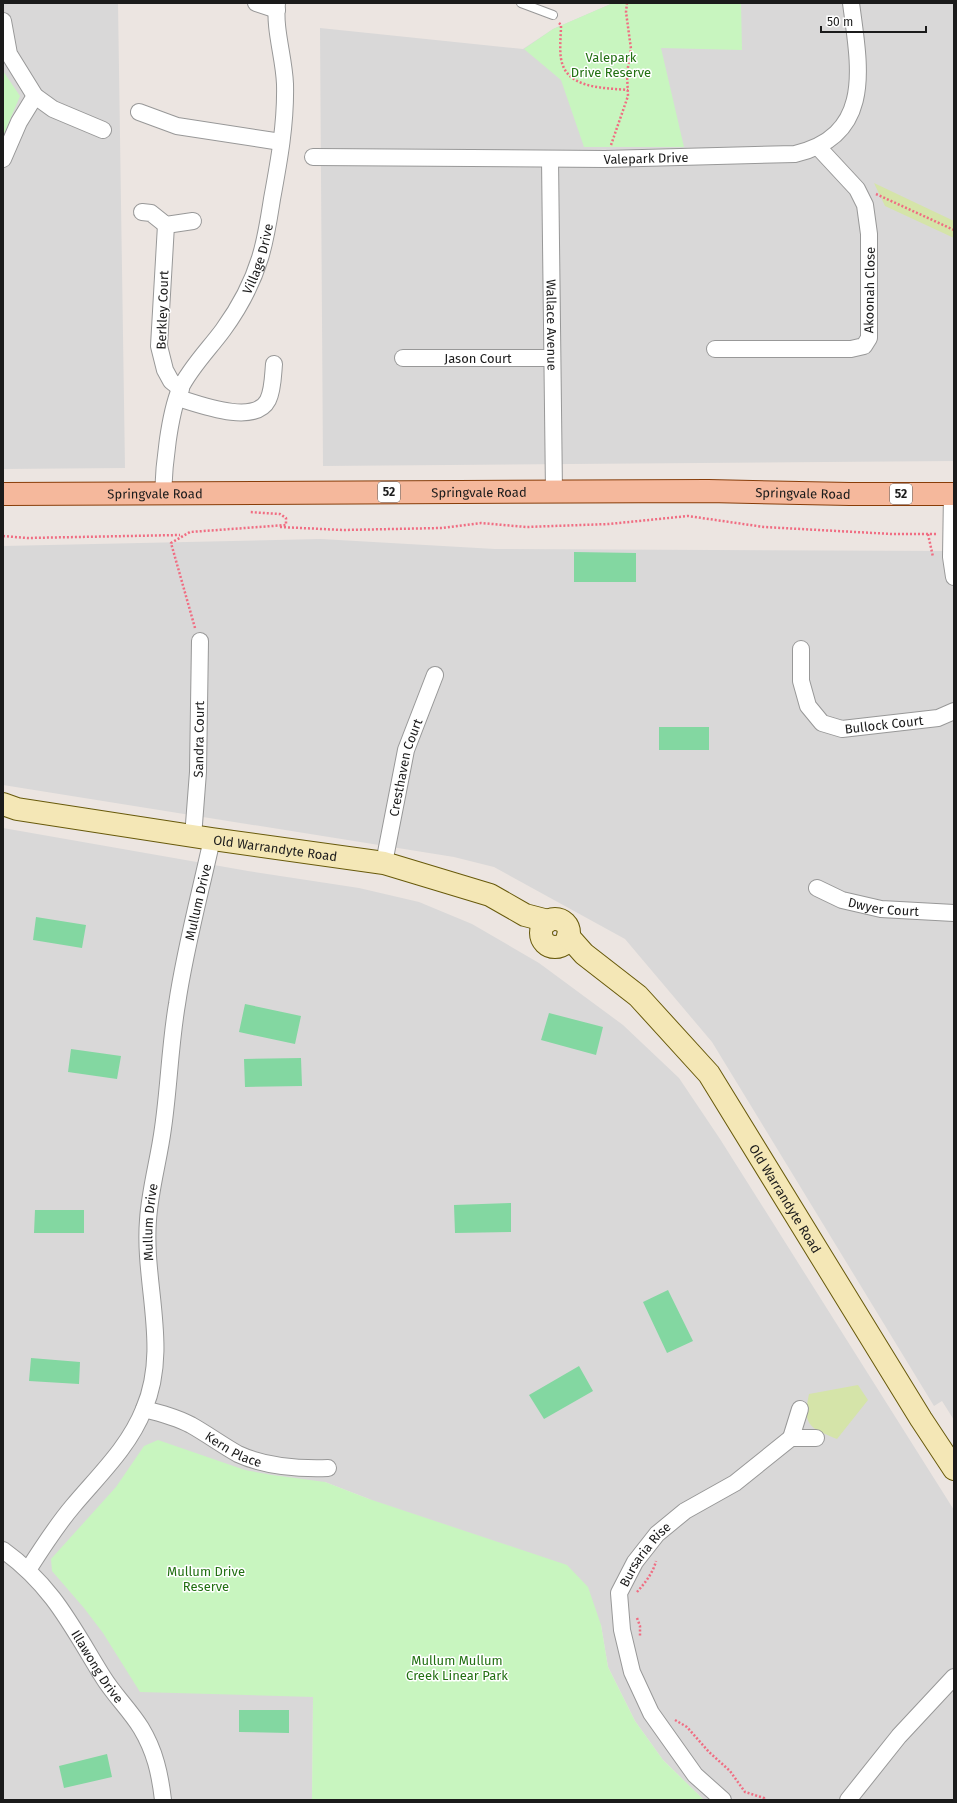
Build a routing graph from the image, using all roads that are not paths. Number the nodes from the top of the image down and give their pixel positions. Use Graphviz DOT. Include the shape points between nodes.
graph roads {
  1 [pos="256,3"];
  2 [pos="521,3"];
  3 [pos="851,3"];
  4 [pos="277,6"];
  5 [pos="553,15"];
  6 [pos="3,21"];
  7 [pos="35,96"];
  8 [pos="139,112"];
  9 [pos="103,130"];
  10 [pos="282,142"];
  11 [pos="818,147"];
  12 [pos="313,157"];
  13 [pos="3,159"];
  14 [pos="550,159"];
  15 [pos="142,212"];
  16 [pos="193,222"];
  17 [pos="166,226"];
  18 [pos="715,349"];
  19 [pos="404,358"];
  20 [pos="552,358"];
  21 [pos="274,364"];
  22 [pos="179,394"];
  23 [pos="554,492"];
  24 [pos="3,494"];
  25 [pos="163,494"];
  26 [pos="953,494"];
  27 [pos="954,578"];
  28 [pos="200,641"];
  29 [pos="801,649"];
  30 [pos="435,674"];
  31 [pos="954,711"];
  32 [pos="8,808"];
  33 [pos="202,838"];
  34 [pos="384,863"];
  35 [pos="817,888"];
  36 [pos="954,913"];
  37 [pos="144,1409"];
  38 [pos="800,1409"];
  39 [pos="791,1438"];
  40 [pos="816,1438"];
  41 [pos="328,1468"];
  42 [pos="954,1469"];
  43 [pos="3,1550"];
  44 [pos="28,1570"];
  45 [pos="954,1677"];
  46 [pos="163,1800"];
  47 [pos="723,1800"];
  48 [pos="848,1800"];
  1 -- 4 [label="street"];
  2 -- 5 [label="lane"];
  3 -- 11 [label="street, Valepark Drive" via="859,72 856,100 842,126"];
  4 -- 10 [label="street, Village Drive" via="278,39 285,84"];
  6 -- 7 [label="street" via="9,54"];
  7 -- 9 [label="street" via="53,109"];
  7 -- 13 [label="street" via="19,122"];
  8 -- 10 [label="street" via="177,126"];
  10 -- 22 [label="street, Village Drive" via="267,228 253,279 224,329 196,365"];
  11 -- 14 [label="street, Valepark Drive" via="795,154"];
  11 -- 18 [label="street, Akoonah Close" via="857,189 868,216 869,338 864,346 851,349"];
  12 -- 14 [label="street, Valepark Drive"];
  14 -- 20 [label="street, Wallace Avenue"];
  15 -- 17 [label="street" via="151,213"];
  16 -- 17 [label="street"];
  17 -- 22 [label="street, Berkley Court" via="159,346 165,370"];
  19 -- 20 [label="street, Jason Court"];
  20 -- 23 [label="street, Wallace Avenue"];
  21 -- 22 [label="street" via="268,401 252,411 242,414 219,411"];
  22 -- 25 [label="street, Village Drive" via="169,440"];
  23 -- 25 [label="main road, Springvale Road / 52"];
  23 -- 26 [label="main road, Springvale Road / 52"];
  24 -- 25 [label="main road, Springvale Road / 52"];
  26 -- 27 [label="street" via="951,557"];
  28 -- 33 [label="street, Sandra Court" via="198,772"];
  29 -- 31 [label="street, Bullock Court" via="801,682 808,706 822,723 842,729 938,718"];
  30 -- 34 [label="street, Cresthaven Court" via="406,750"];
  32 -- 33 [label="main road, Old Warrandyte Road"];
  33 -- 34 [label="main road, Old Warrandyte Road"];
  33 -- 37 [label="street, Mullum Drive" via="177,1002 162,1138 150,1200 147,1246 157,1355 154,1381"];
  34 -- 42 [label="main road, Old Warrandyte Road" via="490,895 545,927 542,938 547,944 555,947 564,941 638,996 709,1074"];
  35 -- 36 [label="street, Dwyer Court" via="842,900 881,909"];
  37 -- 41 [label="street, Kern Place" via="189,1424 239,1454 258,1461 280,1466"];
  37 -- 44 [label="street, Mullum Drive" via="121,1451 58,1524"];
  38 -- 39 [label="street, Bursaria Rise"];
  39 -- 40 [label="street"];
  39 -- 47 [label="street, Bursaria Rise" via="735,1483 685,1511 657,1534 635,1562 619,1593 622,1630 632,1672 651,1713 695,1775"];
  43 -- 44 [label="street, Illawong Drive"];
  44 -- 46 [label="street, Illawong Drive" via="54,1597 104,1679 141,1728 153,1751"];
  45 -- 48 [label="street" via="899,1736"];
}
